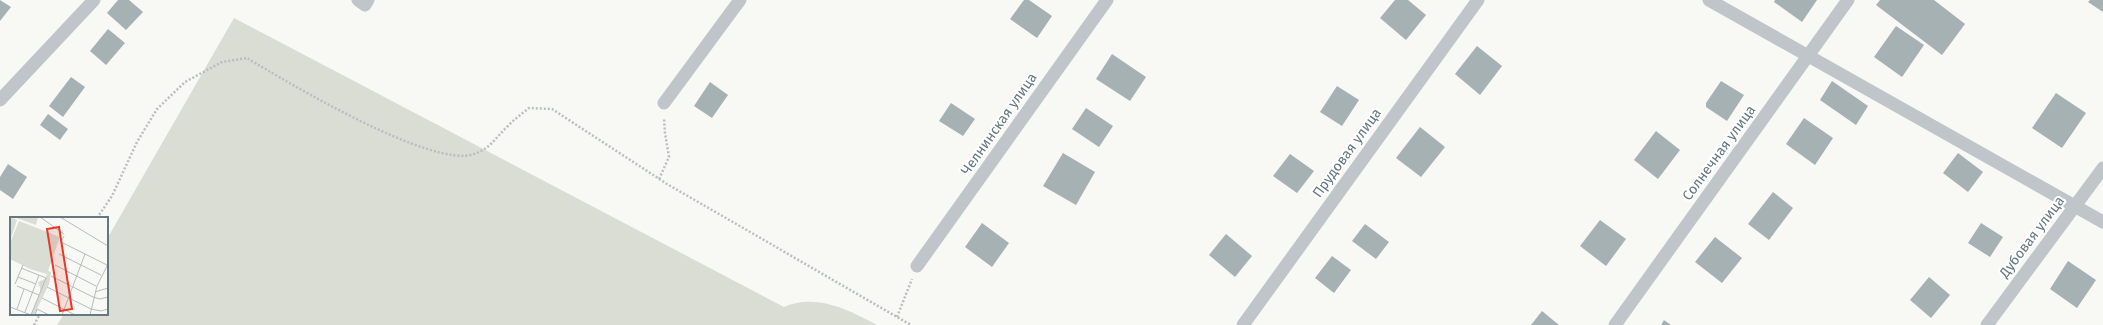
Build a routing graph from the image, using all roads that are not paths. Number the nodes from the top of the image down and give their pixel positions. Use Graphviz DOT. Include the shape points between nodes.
graph roads {
  1 [pos="94,0"];
  2 [pos="740,0"];
  3 [pos="1107,0"];
  4 [pos="1478,0"];
  5 [pos="1709,0"];
  6 [pos="1848,0"];
  7 [pos="1808,56"];
  8 [pos="0,100"];
  9 [pos="664,103"];
  10 [pos="2103,168"];
  11 [pos="2076,206"];
  12 [pos="2103,222"];
  13 [pos="918,266"];
  14 [pos="1242,325"];
  15 [pos="1615,325"];
  16 [pos="1987,325"];
  1 -- 8 [label="street"];
  2 -- 9 [label="street"];
  3 -- 13 [label="street, Челнинская улица"];
  4 -- 14 [label="street, Прудовая улица"];
  5 -- 7 [label="street"];
  6 -- 7 [label="street, Солнечная улица"];
  7 -- 11 [label="street"];
  7 -- 15 [label="street, Солнечная улица"];
  10 -- 11 [label="street, Дубовая улица"];
  11 -- 12 [label="street"];
  11 -- 16 [label="street, Дубовая улица"];
}
